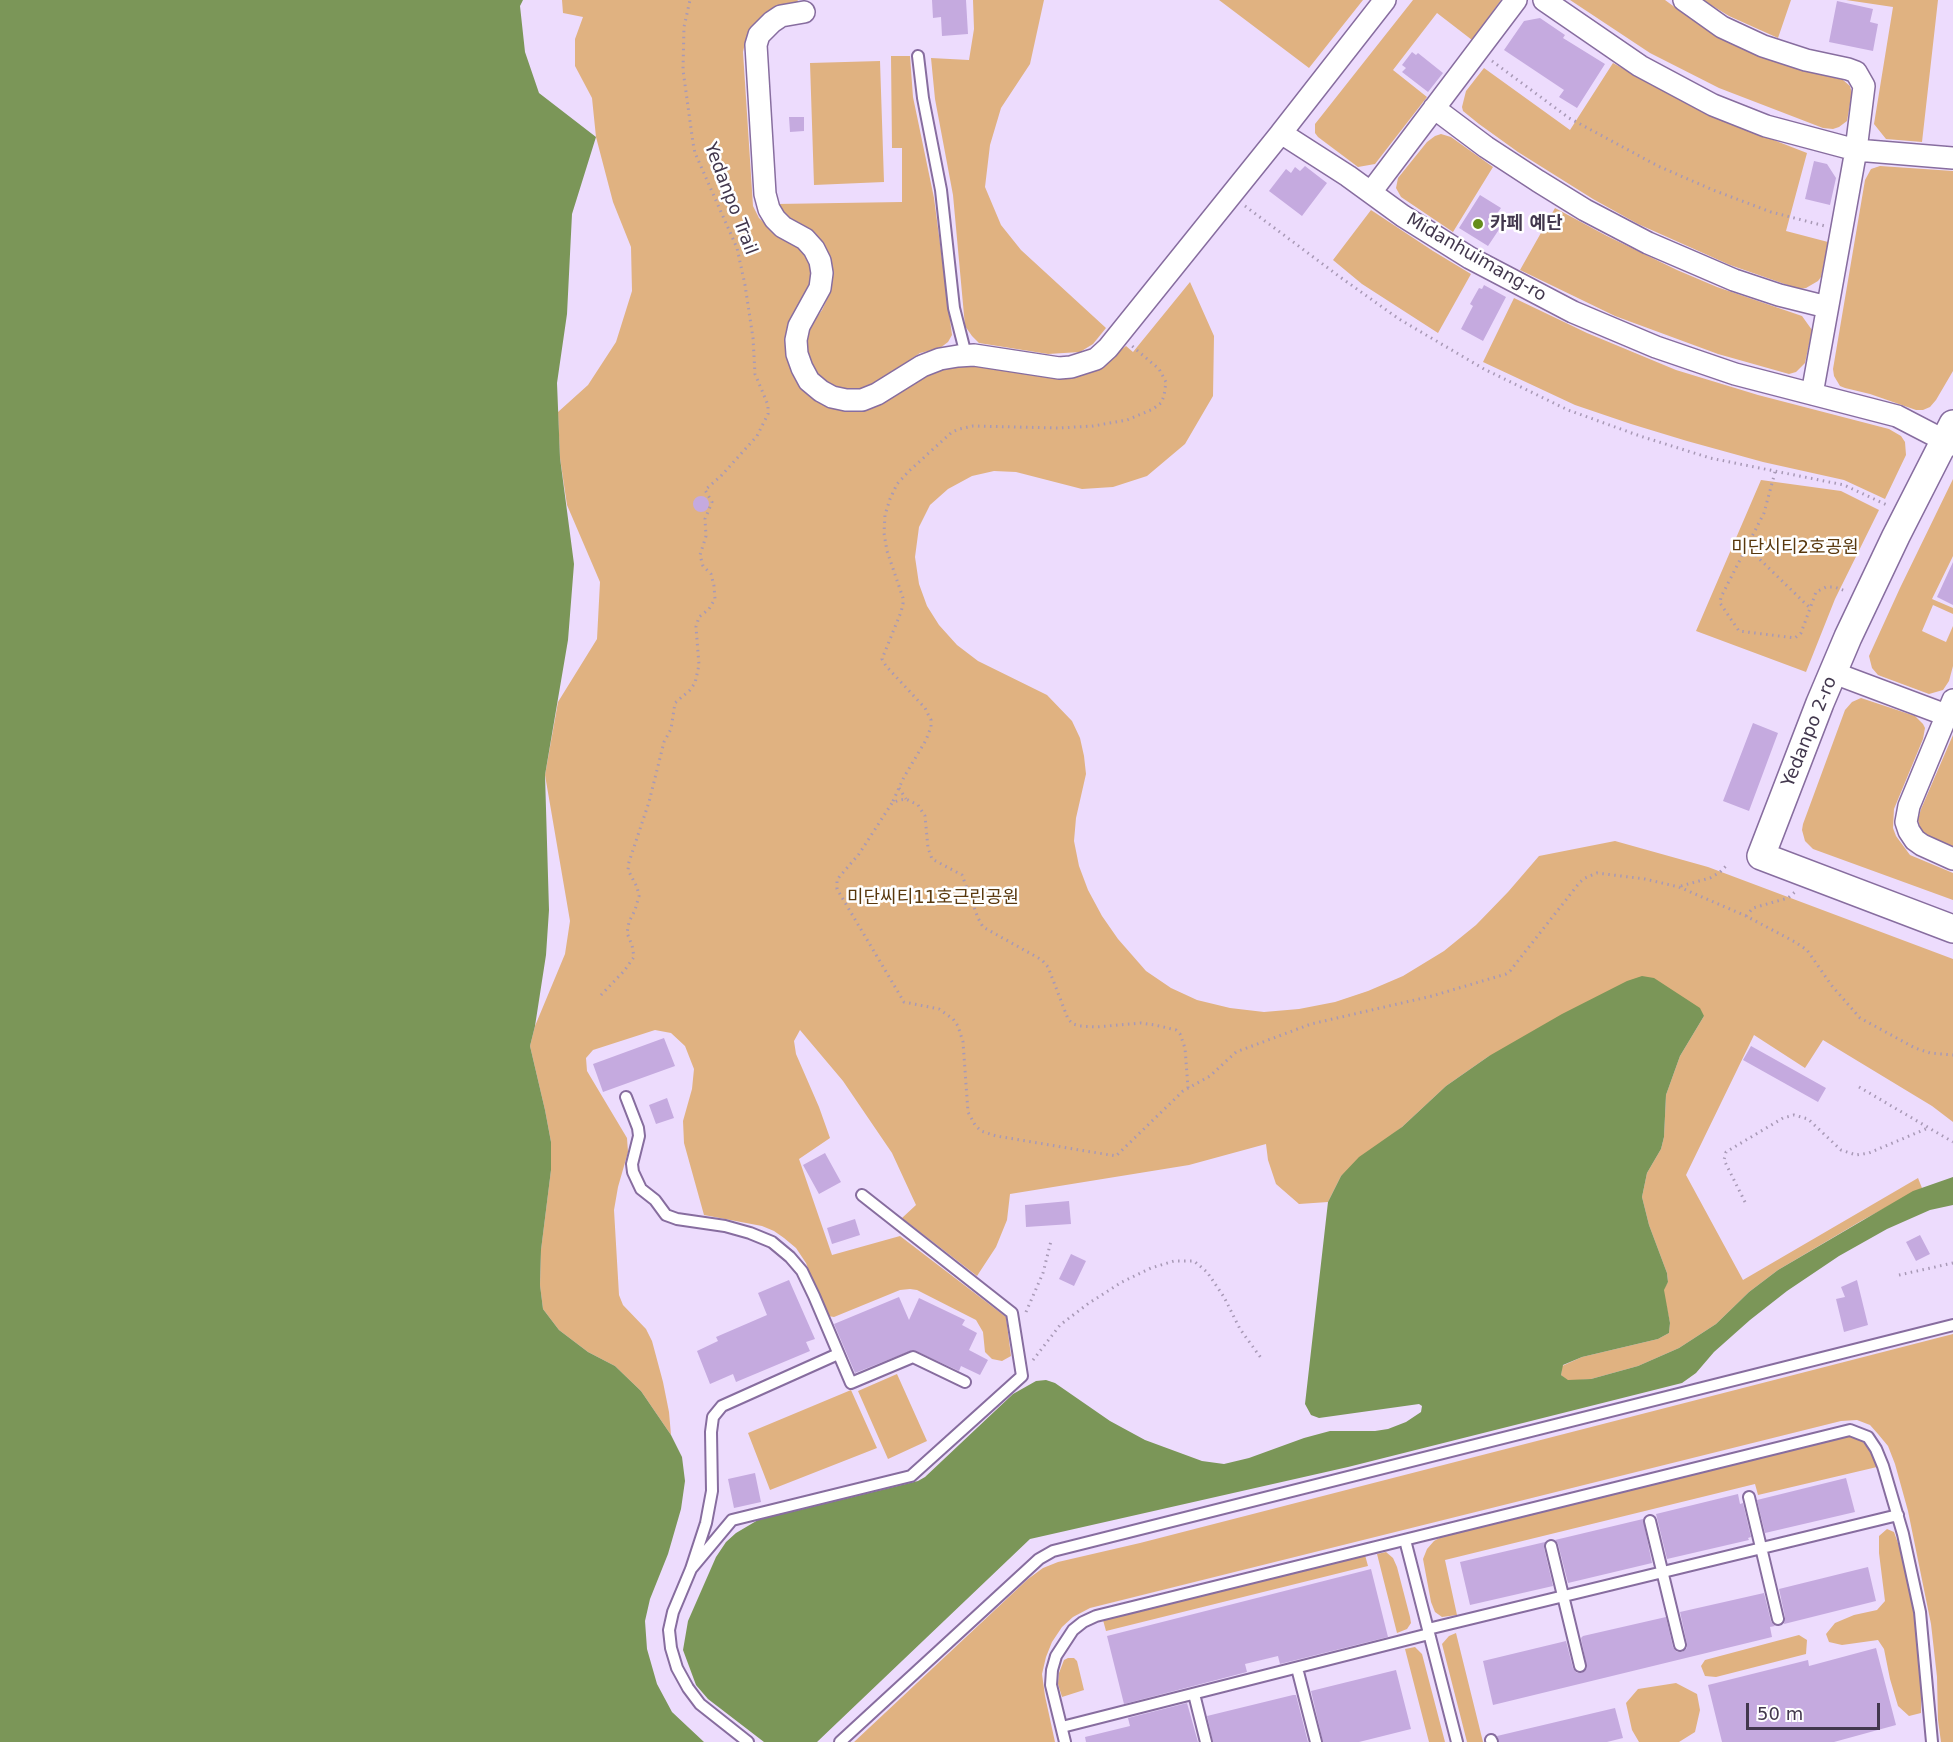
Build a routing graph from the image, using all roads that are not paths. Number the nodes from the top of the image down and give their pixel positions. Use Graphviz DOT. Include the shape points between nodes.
graph roads {
  1 [pos="1385,0"];
  2 [pos="1516,0"];
  3 [pos="1544,0"];
  4 [pos="1684,0"];
  5 [pos="804,12"];
  6 [pos="918,56"];
  7 [pos="1434,108"];
  8 [pos="1281,133"];
  9 [pos="1856,150"];
  10 [pos="1953,158"];
  11 [pos="1371,192"];
  12 [pos="1827,307"];
  13 [pos="966,355"];
  14 [pos="1812,394"];
  15 [pos="1950,437"];
  16 [pos="1834,673"];
  17 [pos="1950,708"];
  18 [pos="1953,859"];
  19 [pos="1953,929"];
  20 [pos="626,1097"];
  21 [pos="862,1195"];
  22 [pos="1953,1325"];
  23 [pos="838,1354"];
  24 [pos="965,1382"];
  25 [pos="1749,1497"];
  26 [pos="1898,1515"];
  27 [pos="1650,1521"];
  28 [pos="1405,1540"];
  29 [pos="1551,1546"];
  30 [pos="1761,1548"];
  31 [pos="691,1569"];
  32 [pos="1662,1572"];
  33 [pos="1563,1596"];
  34 [pos="1778,1619"];
  35 [pos="1428,1632"];
  36 [pos="1680,1645"];
  37 [pos="1580,1666"];
  38 [pos="1297,1668"];
  39 [pos="1194,1694"];
  40 [pos="1062,1727"];
  41 [pos="748,1742"];
  42 [pos="840,1742"];
  43 [pos="1065,1742"];
  44 [pos="1206,1742"];
  45 [pos="1316,1742"];
  46 [pos="1457,1742"];
  47 [pos="1932,1742"];
  1 -- 8 [label="street"];
  2 -- 7 [label="street"];
  3 -- 9 [label="street" via="1640,66 1713,105 1766,126"];
  4 -- 9 [label="street" via="1722,27 1763,46 1856,72 1864,86"];
  5 -- 13 [label="street" via="782,16 765,27 756,52 766,201 783,227 814,249 822,273 820,288 799,326 796,340 802,368 820,391 846,400 862,400 922,366"];
  6 -- 13 [label="lane" via="941,190 954,308"];
  7 -- 11 [label="street"];
  7 -- 12 [label="street" via="1538,181 1648,243 1734,280"];
  8 -- 11 [label="street, Midanhuimang-ro"];
  8 -- 13 [label="street" via="1096,359 1059,368"];
  9 -- 10 [label="street"];
  9 -- 12 [label="street"];
  11 -- 14 [label="street, Midanhuimang-ro" via="1470,258 1573,312 1656,347 1735,374"];
  12 -- 14 [label="street"];
  14 -- 15 [label="street, Midanhuimang-ro" via="1897,416"];
  15 -- 16 [label="street, Yedanpo 2-ro" via="1881,566"];
  16 -- 17 [label="street"];
  16 -- 19 [label="street, Yedanpo 2-ro" via="1761,856"];
  17 -- 18 [label="street" via="1906,822 1914,840"];
  20 -- 23 [label="lane" via="638,1128 632,1164 641,1189 666,1215 750,1233 772,1242 790,1257 802,1271"];
  21 -- 31 [label="lane" via="1012,1314 1022,1376 911,1476 732,1520"];
  22 -- 42 [label="lane" via="1053,1551 1039,1559"];
  23 -- 24 [label="lane" via="851,1383 913,1357"];
  23 -- 31 [label="lane" via="723,1406 713,1417 712,1491"];
  25 -- 30 [label="lane"];
  26 -- 28 [label="lane" via="1876,1449 1868,1437 1850,1430"];
  26 -- 30 [label="lane"];
  26 -- 47 [label="lane" via="1920,1612"];
  27 -- 32 [label="lane"];
  28 -- 35 [label="lane"];
  28 -- 40 [label="lane" via="1083,1622 1063,1644 1052,1670 1051,1685"];
  29 -- 33 [label="lane"];
  30 -- 32 [label="lane"];
  30 -- 34 [label="lane"];
  31 -- 41 [label="lane" via="669,1630 677,1668 700,1704"];
  32 -- 33 [label="lane"];
  32 -- 36 [label="lane"];
  33 -- 35 [label="lane"];
  33 -- 37 [label="lane"];
  35 -- 38 [label="lane"];
  35 -- 46 [label="lane"];
  38 -- 39 [label="lane"];
  38 -- 45 [label="lane"];
  39 -- 40 [label="lane"];
  39 -- 44 [label="lane"];
  40 -- 43 [label="lane"];
}
